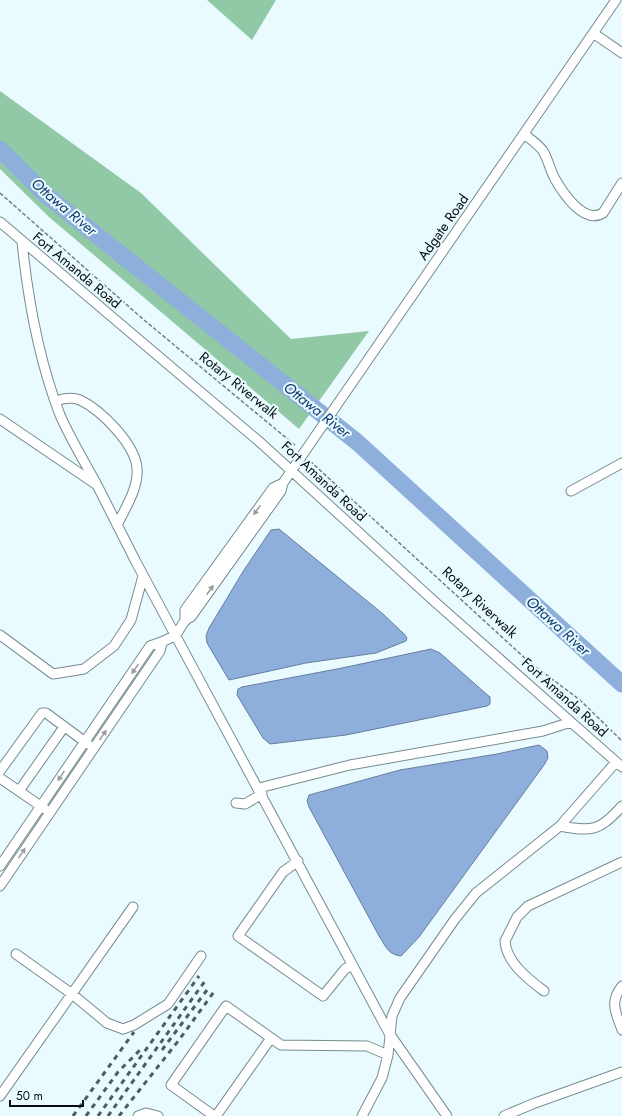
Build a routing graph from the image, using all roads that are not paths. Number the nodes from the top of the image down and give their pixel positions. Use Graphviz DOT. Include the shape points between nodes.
graph roads {
  1 [pos="616,0"];
  2 [pos="593,33"];
  3 [pos="622,53"];
  4 [pos="524,134"];
  5 [pos="622,183"];
  6 [pos="0,222"];
  7 [pos="22,242"];
  8 [pos="56,401"];
  9 [pos="0,419"];
  10 [pos="622,463"];
  11 [pos="293,470"];
  12 [pos="97,485"];
  13 [pos="571,491"];
  14 [pos="116,525"];
  15 [pos="143,576"];
  16 [pos="0,635"];
  17 [pos="176,635"];
  18 [pos="162,643"];
  19 [pos="571,722"];
  20 [pos="64,726"];
  21 [pos="84,741"];
  22 [pos="94,748"];
  23 [pos="619,764"];
  24 [pos="0,771"];
  25 [pos="0,778"];
  26 [pos="19,791"];
  27 [pos="261,791"];
  28 [pos="236,803"];
  29 [pos="622,806"];
  30 [pos="40,807"];
  31 [pos="50,812"];
  32 [pos="560,826"];
  33 [pos="298,861"];
  34 [pos="622,862"];
  35 [pos="0,866"];
  36 [pos="0,886"];
  37 [pos="133,907"];
  38 [pos="16,954"];
  39 [pos="201,956"];
  40 [pos="352,965"];
  41 [pos="622,986"];
  42 [pos="544,991"];
  43 [pos="72,994"];
  44 [pos="622,1030"];
  45 [pos="389,1033"];
  46 [pos="271,1038"];
  47 [pos="388,1055"];
  48 [pos="622,1072"];
  49 [pos="0,1096"];
  50 [pos="138,1116"];
  51 [pos="158,1116"];
  52 [pos="215,1116"];
  53 [pos="362,1116"];
  54 [pos="447,1116"];
  55 [pos="504,1116"];
  1 -- 2 [label="street, Adgate Road"];
  2 -- 3 [label="street"];
  2 -- 4 [label="street, Adgate Road"];
  4 -- 5 [label="street" via="540,148 563,190 584,212 593,216 603,213"];
  4 -- 11 [label="street, Adgate Road"];
  6 -- 7 [label="street, Fort Amanda Road"];
  7 -- 8 [label="street" via="26,279 42,353"];
  7 -- 11 [label="street, Fort Amanda Road"];
  8 -- 12 [label="street" via="61,416"];
  8 -- 14 [label="street" via="66,398 80,400 103,416 124,438 133,452 137,469 136,479 130,498"];
  9 -- 12 [label="street"];
  10 -- 13 [label="street"];
  11 -- 17 [label="street, Adgate Road" via="245,542 191,617 185,619"];
  11 -- 19 [label="street, Fort Amanda Road" via="435,602"];
  12 -- 14 [label="street"];
  14 -- 15 [label="street"];
  15 -- 16 [label="street" via="131,620 114,646 84,669 53,674"];
  15 -- 17 [label="street"];
  17 -- 18 [label="street"];
  17 -- 27 [label="street"];
  18 -- 21 [label="street, one-way" via="150,646"];
  22 -- 18 [label="street, one-way" via="160,651"];
  19 -- 23 [label="street, Fort Amanda Road"];
  19 -- 27 [label="street" via="543,731 350,765"];
  20 -- 21 [label="street"];
  20 -- 24 [label="street" via="46,713 42,713"];
  20 -- 26 [label="street"];
  21 -- 22 [label="street"];
  21 -- 30 [label="street, one-way"];
  22 -- 31 [label="street"];
  23 -- 32 [label="street"];
  25 -- 26 [label="street"];
  26 -- 30 [label="street"];
  27 -- 28 [label="street" via="245,804"];
  27 -- 33 [label="street"];
  29 -- 32 [label="street" via="612,818 597,828 586,830"];
  30 -- 31 [label="street"];
  30 -- 35 [label="street"];
  36 -- 31 [label="street, one-way"];
  32 -- 45 [label="street" via="492,879 467,903 400,998 392,1016"];
  33 -- 40 [label="street"];
  33 -- 40 [label="street" via="283,872 238,936 323,996 345,969"];
  34 -- 42 [label="street" via="528,906 511,927 504,941 509,955 530,981"];
  37 -- 43 [label="street"];
  38 -- 43 [label="street"];
  39 -- 43 [label="street" via="168,1004 123,1029 107,1023"];
  40 -- 45 [label="street"];
  41 -- 44 [label="street" via="616,993 614,1003"];
  43 -- 49 [label="street"];
  45 -- 47 [label="street"];
  45 -- 54 [label="street"];
  46 -- 47 [label="street" via="281,1045 367,1046"];
  46 -- 52 [label="street"];
  46 -- 52 [label="street" via="226,1006 171,1085"];
  47 -- 53 [label="street" via="382,1078"];
  48 -- 55 [label="street"];
  50 -- 51 [label="street" via="146,1113"];
}
